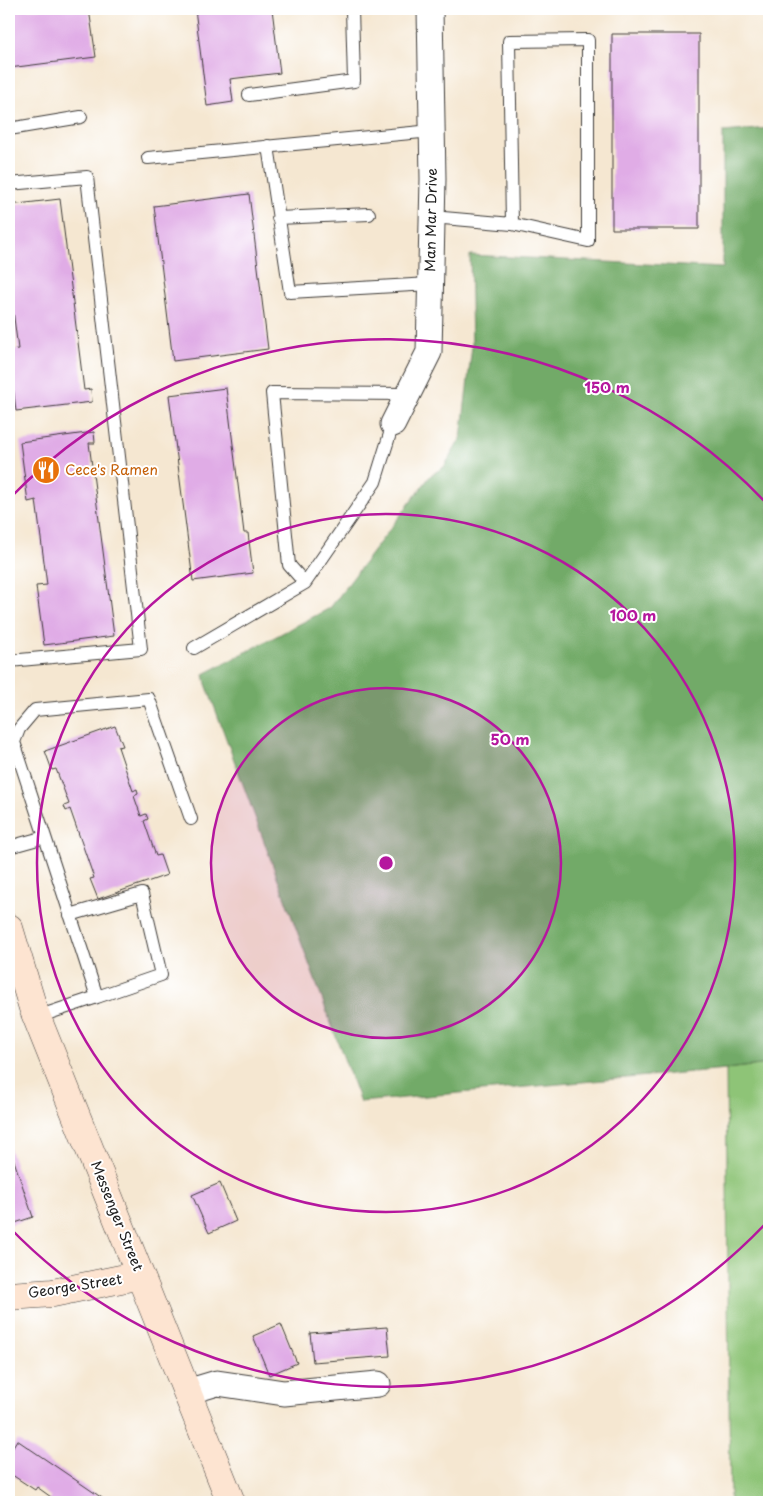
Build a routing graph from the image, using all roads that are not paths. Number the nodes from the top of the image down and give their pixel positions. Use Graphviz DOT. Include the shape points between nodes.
graph roads {
  1 [pos="352,9"];
  2 [pos="430,9"];
  3 [pos="249,95"];
  4 [pos="81,117"];
  5 [pos="9,130"];
  6 [pos="432,131"];
  7 [pos="268,146"];
  8 [pos="148,158"];
  9 [pos="9,184"];
  10 [pos="369,214"];
  11 [pos="432,217"];
  12 [pos="278,218"];
  13 [pos="512,224"];
  14 [pos="430,284"];
  15 [pos="408,394"];
  16 [pos="393,424"];
  17 [pos="305,583"];
  18 [pos="194,648"];
  19 [pos="9,661"];
  20 [pos="190,819"];
  21 [pos="45,837"];
  22 [pos="9,847"];
  23 [pos="70,915"];
  24 [pos="9,928"];
  25 [pos="97,997"];
  26 [pos="37,1018"];
  27 [pos="140,1275"];
  28 [pos="9,1296"];
  29 [pos="378,1384"];
  30 [pos="187,1392"];
  31 [pos="231,1502"];
  1 -- 3 [label="lane" via="354,81"];
  2 -- 6 [label="street, Man Mar Drive"];
  4 -- 5 [label="lane"];
  6 -- 7 [label="lane"];
  6 -- 11 [label="street, Man Mar Drive"];
  7 -- 8 [label="lane"];
  7 -- 12 [label="lane"];
  9 -- 19 [label="lane" via="87,177 141,649"];
  10 -- 12 [label="lane"];
  11 -- 13 [label="lane"];
  11 -- 14 [label="street, Man Mar Drive"];
  12 -- 14 [label="lane" via="290,292"];
  13 -- 13 [label="lane" via="588,241 588,40 510,41"];
  14 -- 15 [label="street, Man Mar Drive" via="429,352"];
  15 -- 16 [label="street, Man Mar Drive"];
  15 -- 17 [label="lane" via="272,393 289,565"];
  16 -- 17 [label="lane" via="375,482"];
  17 -- 18 [label="lane"];
  20 -- 21 [label="lane" via="149,699 35,710 19,729 14,742"];
  21 -- 22 [label="lane"];
  21 -- 23 [label="lane"];
  23 -- 25 [label="lane"];
  23 -- 25 [label="lane" via="142,894 161,975"];
  24 -- 26 [label="main road, Messenger Street"];
  25 -- 26 [label="lane"];
  26 -- 27 [label="main road, Messenger Street"];
  27 -- 28 [label="main road, George Street" via="54,1293"];
  27 -- 30 [label="main road, Messenger Street"];
  29 -- 30 [label="street" via="284,1393 217,1383"];
  30 -- 31 [label="main road, Messenger Street"];
}
